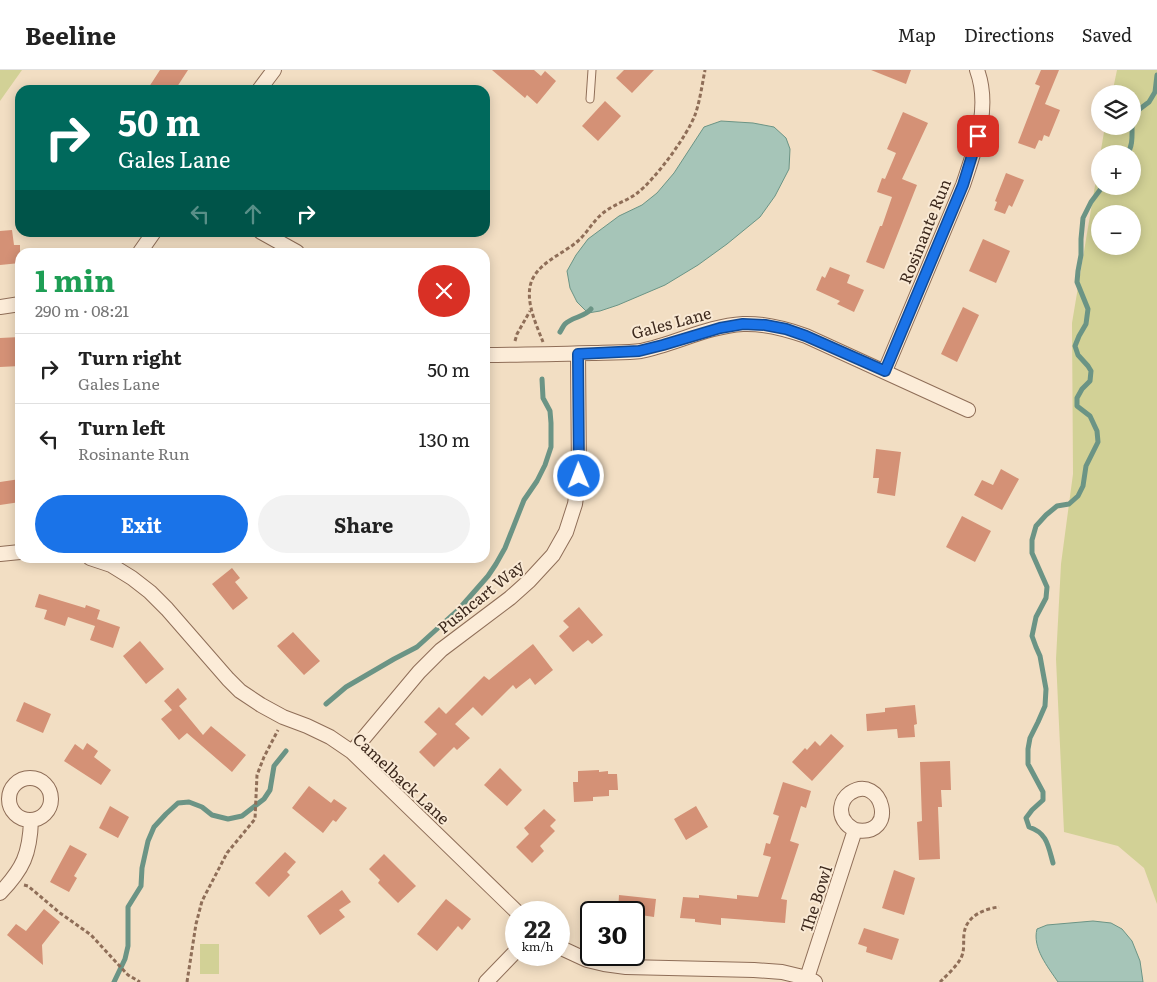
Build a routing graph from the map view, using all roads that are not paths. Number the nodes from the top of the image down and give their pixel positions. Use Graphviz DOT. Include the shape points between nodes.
graph roads {
  1 [pos="274,70"];
  2 [pos="592,70"];
  3 [pos="977,70"];
  4 [pos="263,85"];
  5 [pos="590,99"];
  6 [pos="150,237"];
  7 [pos="270,237"];
  8 [pos="143,248"];
  9 [pos="290,248"];
  10 [pos="15,305"];
  11 [pos="0,307"];
  12 [pos="578,354"];
  13 [pos="490,355"];
  14 [pos="885,371"];
  15 [pos="968,410"];
  16 [pos="15,552"];
  17 [pos="0,554"];
  18 [pos="105,563"];
  19 [pos="352,752"];
  20 [pos="31,820"];
  21 [pos="855,830"];
  22 [pos="0,893"];
  23 [pos="506,901"];
  24 [pos="570,952"];
  25 [pos="505,962"];
  26 [pos="812,980"];
  27 [pos="486,982"];
  1 -- 4 [label="street"];
  2 -- 5 [label="lane"];
  3 -- 14 [label="street, Rosinante Run" via="982,96 973,155"];
  6 -- 8 [label="street"];
  7 -- 9 [label="street"];
  10 -- 11 [label="street"];
  12 -- 13 [label="street, Gales Lane"];
  12 -- 14 [label="street, Gales Lane" via="639,351 720,328 765,325 806,336"];
  12 -- 19 [label="street, Pushcart Way" via="579,476 566,532 553,556 510,598 441,650"];
  14 -- 15 [label="street, Gales Lane"];
  16 -- 17 [label="street"];
  18 -- 19 [label="street, Camelback Lane" via="144,587 240,691 284,717 330,737"];
  19 -- 23 [label="street, Camelback Lane"];
  20 -- 22 [label="street" via="27,853"];
  21 -- 26 [label="street, The Bowl"];
  24 -- 26 [label="street" via="587,960 618,966 782,972"];
  25 -- 27 [label="street"];
}
